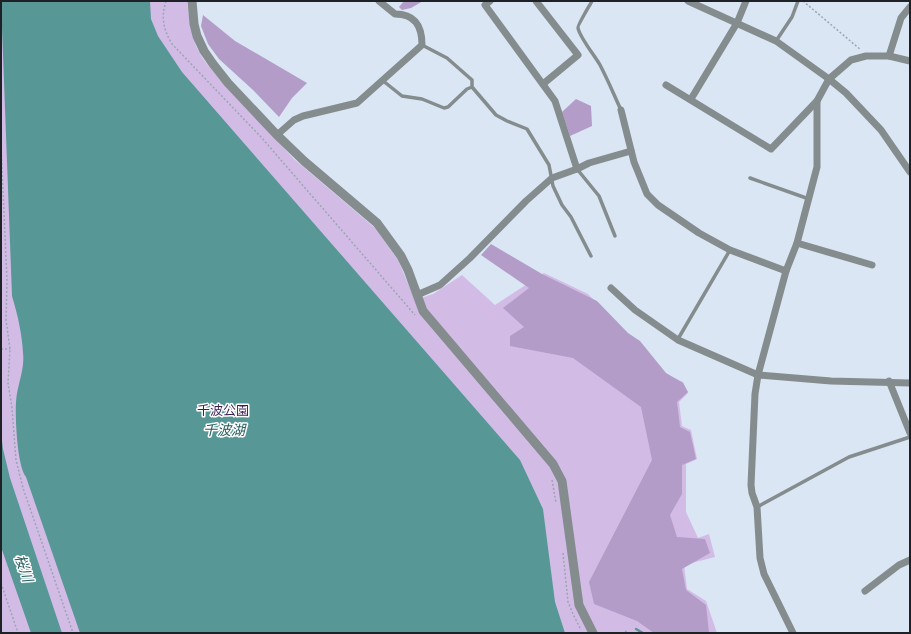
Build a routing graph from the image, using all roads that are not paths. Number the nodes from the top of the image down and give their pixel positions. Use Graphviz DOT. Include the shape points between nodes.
graph roads {
  1 [pos="192,1"];
  2 [pos="379,1"];
  3 [pos="490,1"];
  4 [pos="536,1"];
  5 [pos="592,1"];
  6 [pos="688,1"];
  7 [pos="746,1"];
  8 [pos="798,1"];
  9 [pos="910,7"];
  10 [pos="737,23"];
  11 [pos="776,41"];
  12 [pos="422,45"];
  13 [pos="889,56"];
  14 [pos="910,62"];
  15 [pos="829,79"];
  16 [pos="382,80"];
  17 [pos="543,84"];
  18 [pos="666,85"];
  19 [pos="472,87"];
  20 [pos="691,99"];
  21 [pos="817,101"];
  22 [pos="621,110"];
  23 [pos="277,135"];
  24 [pos="631,151"];
  25 [pos="577,169"];
  26 [pos="910,172"];
  27 [pos="552,178"];
  28 [pos="750,178"];
  29 [pos="809,198"];
  30 [pos="615,236"];
  31 [pos="797,243"];
  32 [pos="730,250"];
  33 [pos="591,256"];
  34 [pos="872,265"];
  35 [pos="786,271"];
  36 [pos="611,288"];
  37 [pos="417,295"];
  38 [pos="678,340"];
  39 [pos="758,375"];
  40 [pos="889,381"];
  41 [pos="910,383"];
  42 [pos="910,433"];
  43 [pos="910,437"];
  44 [pos="757,507"];
  45 [pos="910,560"];
  46 [pos="864,591"];
  47 [pos="593,633"];
  48 [pos="793,633"];
  1 -- 23 [label="street" via="196,30 207,55 228,83"];
  2 -- 12 [label="street" via="395,14 404,14 414,20 421,31"];
  3 -- 17 [label="street" via="485,6"];
  4 -- 17 [label="street" via="578,55"];
  5 -- 22 [label="lane" via="578,28 600,65"];
  6 -- 10 [label="street"];
  7 -- 10 [label="street"];
  8 -- 11 [label="lane" via="792,17"];
  9 -- 13 [label="street" via="901,18"];
  10 -- 11 [label="street"];
  10 -- 20 [label="street"];
  11 -- 15 [label="street"];
  12 -- 16 [label="street"];
  12 -- 19 [label="lane" via="447,58 472,80"];
  13 -- 14 [label="street"];
  13 -- 15 [label="street" via="858,57"];
  15 -- 21 [label="street"];
  15 -- 26 [label="street" via="881,130"];
  16 -- 19 [label="lane" via="402,96 422,99 444,108"];
  16 -- 23 [label="street" via="357,103 303,116 294,120"];
  17 -- 25 [label="street" via="555,101"];
  18 -- 20 [label="street"];
  19 -- 27 [label="lane" via="496,115 527,129 549,165"];
  20 -- 21 [label="street" via="771,149"];
  21 -- 29 [label="street" via="817,167"];
  22 -- 24 [label="street"];
  23 -- 37 [label="street" via="377,223 401,256"];
  24 -- 25 [label="street"];
  24 -- 32 [label="street" via="647,194 658,205 699,233"];
  25 -- 27 [label="street"];
  25 -- 30 [label="lane" via="599,196"];
  27 -- 33 [label="lane" via="562,205"];
  27 -- 37 [label="street" via="440,285"];
  28 -- 29 [label="lane"];
  29 -- 31 [label="street"];
  31 -- 34 [label="street"];
  31 -- 35 [label="street"];
  32 -- 35 [label="street"];
  32 -- 38 [label="lane"];
  35 -- 39 [label="street"];
  36 -- 38 [label="street" via="635,310"];
  37 -- 47 [label="street" via="423,311 558,471 567,510 579,605"];
  38 -- 39 [label="street"];
  39 -- 40 [label="street" via="831,381"];
  39 -- 44 [label="street" via="751,485"];
  40 -- 41 [label="street"];
  40 -- 42 [label="street"];
  43 -- 44 [label="lane" via="849,457"];
  44 -- 48 [label="street" via="760,558 764,574"];
  45 -- 46 [label="street" via="899,565"];
}
